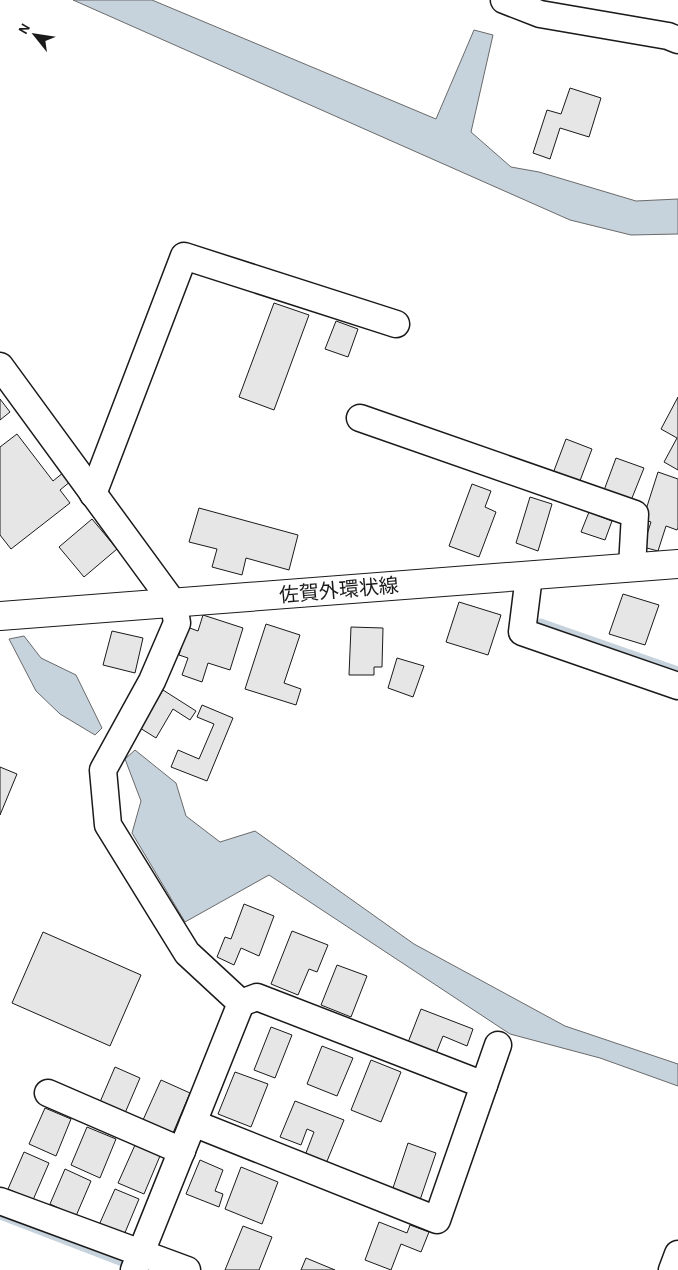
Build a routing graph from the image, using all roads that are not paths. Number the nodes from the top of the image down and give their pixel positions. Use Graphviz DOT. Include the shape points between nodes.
graph roads {
  1 [pos="504,0"];
  2 [pos="678,40"];
  3 [pos="396,324"];
  4 [pos="0,366"];
  5 [pos="360,418"];
  6 [pos="93,494"];
  7 [pos="678,564"];
  8 [pos="632,567"];
  9 [pos="529,576"];
  10 [pos="174,604"];
  11 [pos="0,616"];
  12 [pos="678,686"];
  13 [pos="241,1003"];
  14 [pos="498,1046"];
  15 [pos="484,1085"];
  16 [pos="48,1093"];
  17 [pos="193,1123"];
  18 [pos="182,1151"];
  19 [pos="0,1201"];
  20 [pos="678,1254"];
  21 [pos="137,1261"];
  22 [pos="188,1270"];
  23 [pos="672,1270"];
  1 -- 2 [label="street" via="540,14"];
  3 -- 6 [label="street" via="184,256"];
  4 -- 6 [label="street"];
  5 -- 8 [label="street" via="635,514"];
  6 -- 10 [label="street"];
  7 -- 8 [label="main road, 佐賀外環状線"];
  8 -- 9 [label="main road, 佐賀外環状線"];
  9 -- 10 [label="main road, 佐賀外環状線"];
  9 -- 12 [label="street" via="522,632"];
  10 -- 11 [label="main road, 佐賀外環状線"];
  10 -- 13 [label="street" via="177,623 152,681 103,770 108,825 187,953"];
  13 -- 15 [label="street" via="257,997"];
  13 -- 17 [label="street"];
  14 -- 15 [label="street"];
  15 -- 17 [label="street" via="437,1220"];
  16 -- 18 [label="street"];
  17 -- 18 [label="street"];
  18 -- 21 [label="street"];
  19 -- 21 [label="street"];
  20 -- 23 [label="street"];
  21 -- 22 [label="street"];
}
